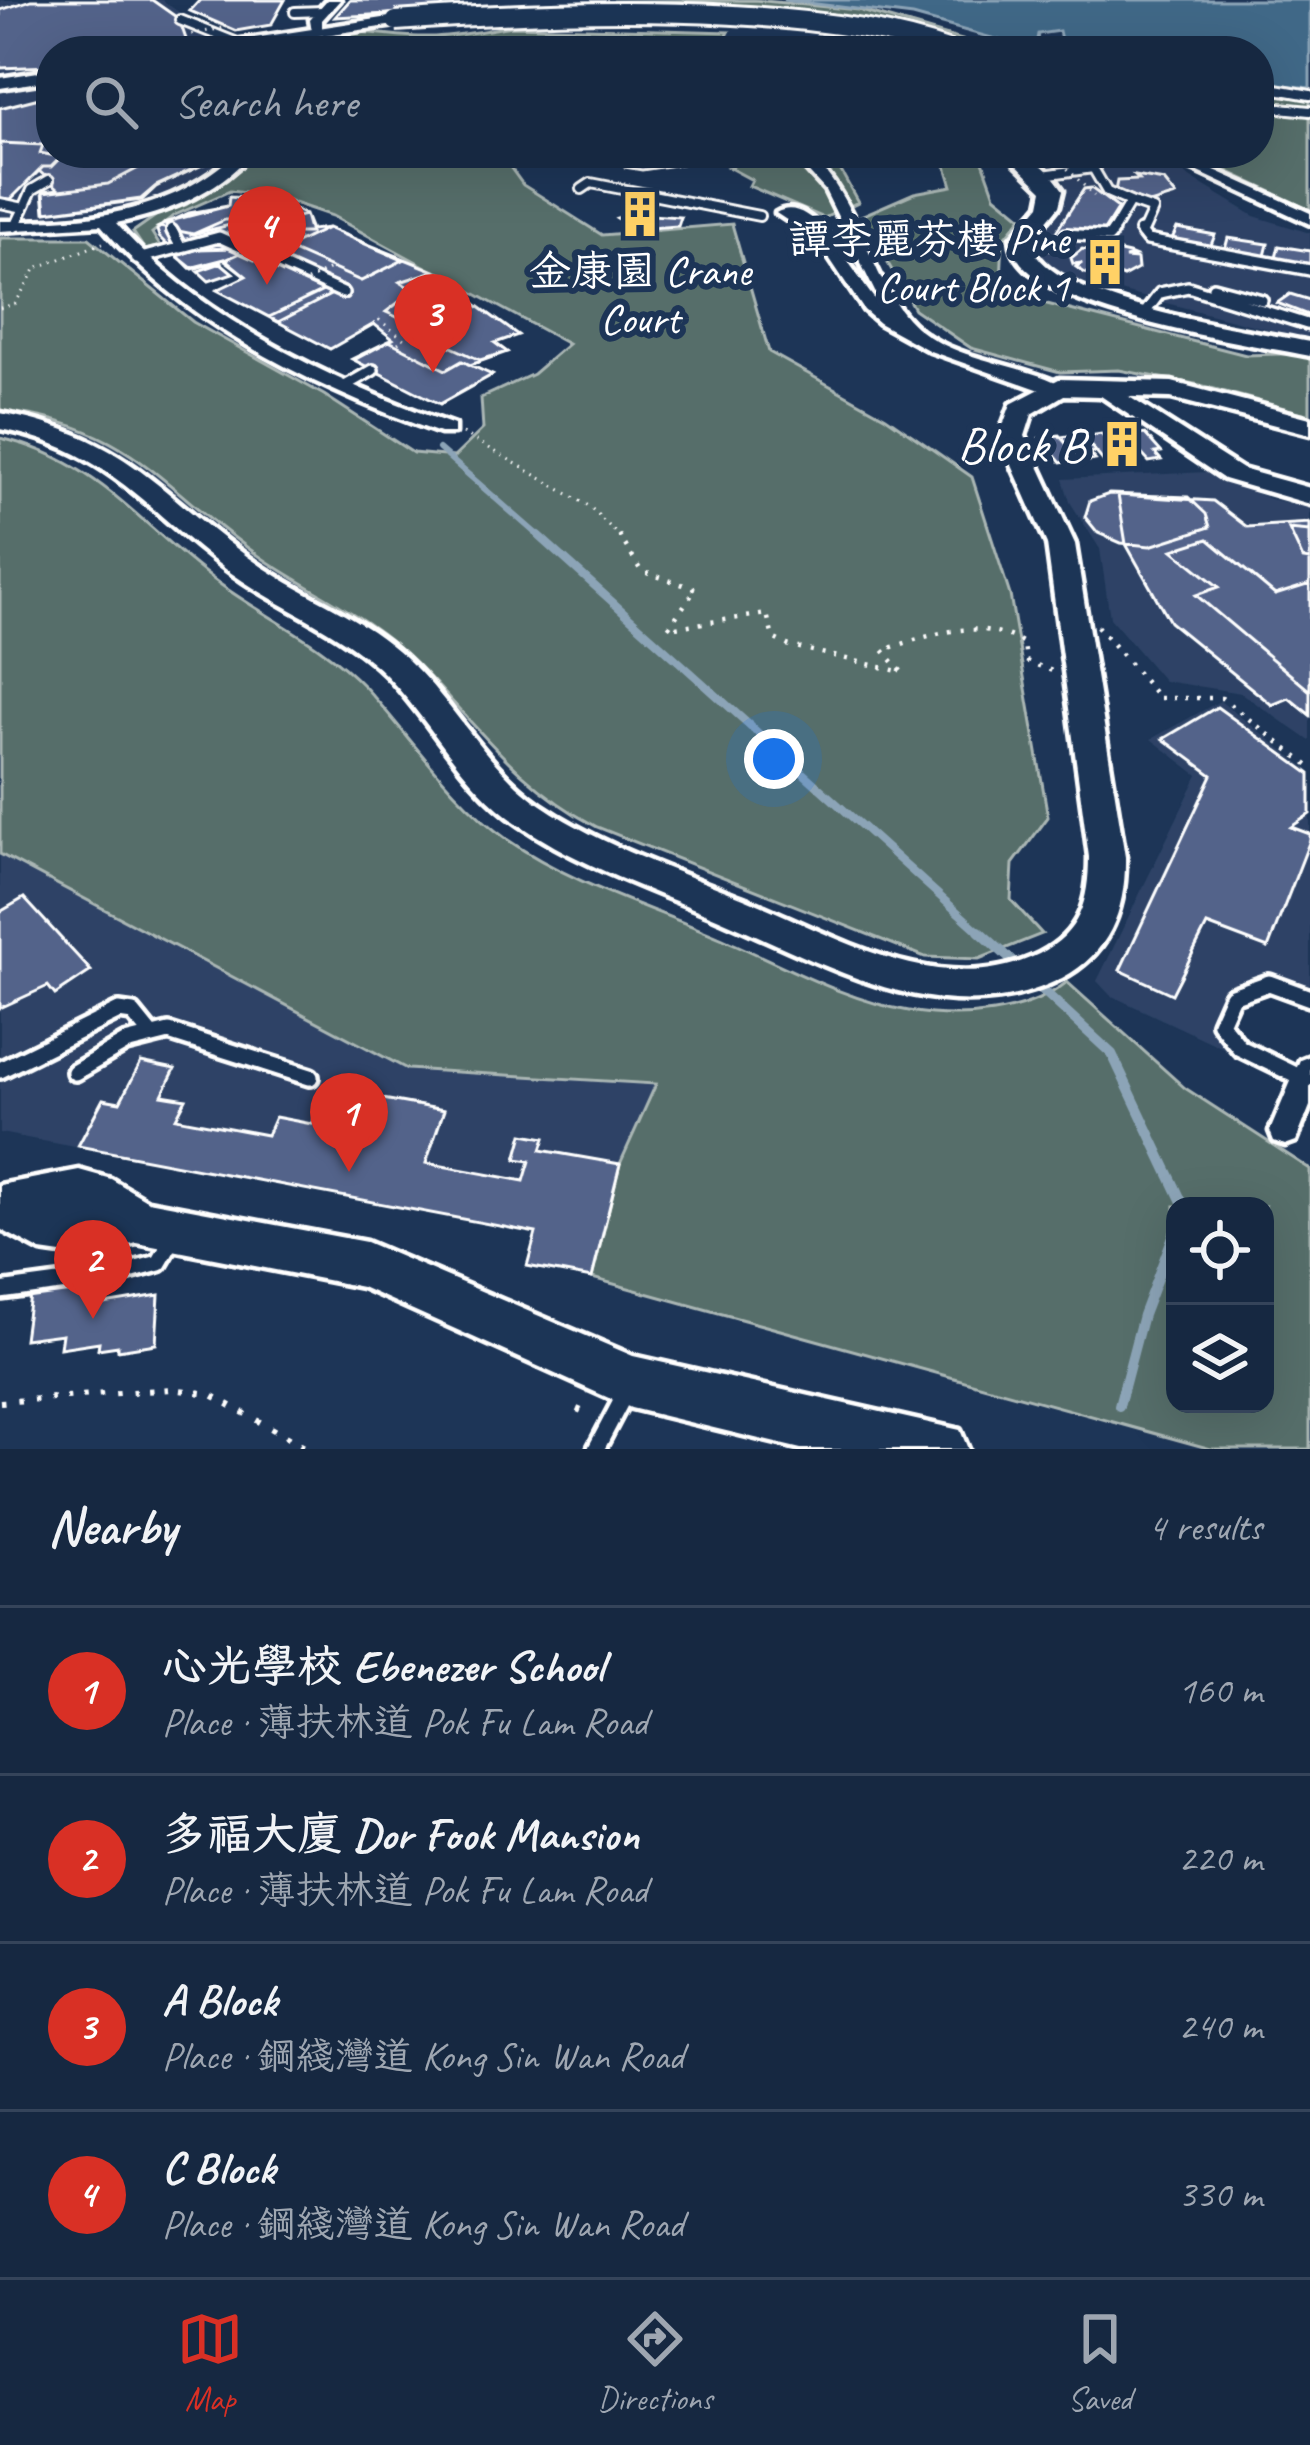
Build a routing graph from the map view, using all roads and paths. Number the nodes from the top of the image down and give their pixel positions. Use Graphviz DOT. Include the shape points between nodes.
graph roads {
  1 [pos="334,0"];
  2 [pos="295,11"];
  3 [pos="180,20"];
  4 [pos="322,22"];
  5 [pos="226,36"];
  6 [pos="257,36"];
  7 [pos="294,36"];
  8 [pos="904,36"];
  9 [pos="36,77"];
  10 [pos="0,83"];
  11 [pos="1274,89"];
  12 [pos="1310,95"];
  13 [pos="1274,107"];
  14 [pos="1310,111"];
  15 [pos="227,168"];
  16 [pos="815,168"];
  17 [pos="1044,168"];
  18 [pos="1054,168"];
  19 [pos="1067,168"];
  20 [pos="1093,168"];
  21 [pos="1198,168"];
  22 [pos="1048,170"];
  23 [pos="49,180"];
  24 [pos="583,189"];
  25 [pos="1094,196"];
  26 [pos="1130,202"];
  27 [pos="0,203"];
  28 [pos="24,208"];
  29 [pos="784,213"];
  30 [pos="759,216"];
  31 [pos="1310,218"];
  32 [pos="105,220"];
  33 [pos="8,226"];
  34 [pos="171,229"];
  35 [pos="1066,234"];
  36 [pos="310,237"];
  37 [pos="108,242"];
  38 [pos="285,243"];
  39 [pos="176,249"];
  40 [pos="144,257"];
  41 [pos="332,268"];
  42 [pos="1310,271"];
  43 [pos="307,281"];
  44 [pos="1188,287"];
  45 [pos="343,293"];
  46 [pos="1262,300"];
  47 [pos="0,308"];
  48 [pos="1148,310"];
  49 [pos="374,324"];
  50 [pos="1310,325"];
  51 [pos="906,327"];
  52 [pos="395,344"];
  53 [pos="449,346"];
  54 [pos="1310,350"];
  55 [pos="426,360"];
  56 [pos="373,370"];
  57 [pos="345,386"];
  58 [pos="1053,388"];
  59 [pos="1109,392"];
  60 [pos="0,421"];
  61 [pos="1310,426"];
  62 [pos="455,431"];
  63 [pos="1310,496"];
  64 [pos="1087,624"];
  65 [pos="1064,668"];
  66 [pos="1310,767"];
  67 [pos="1310,998"];
  68 [pos="150,1034"];
  69 [pos="0,1070"];
  70 [pos="75,1072"];
  71 [pos="1308,1074"];
  72 [pos="310,1077"];
  73 [pos="1285,1131"];
  74 [pos="10,1208"];
  75 [pos="158,1224"];
  76 [pos="0,1291"];
  77 [pos="631,1382"];
  78 [pos="0,1402"];
  79 [pos="911,1447"];
  80 [pos="308,1449"];
  81 [pos="596,1449"];
  1 -- 4 [label="street"];
  2 -- 4 [label="lane"];
  3 -- 5 [label="lane"];
  4 -- 6 [label="street"];
  4 -- 7 [label="street"];
  4 -- 8 [label="street, bridge" via="584,12 800,20"];
  9 -- 10 [label="street"];
  11 -- 12 [label="lane"];
  13 -- 14 [label="lane"];
  15 -- 32 [label="street" via="204,187"];
  16 -- 51 [label="street"];
  17 -- 22 [label="street"];
  18 -- 22 [label="path, bridge"];
  19 -- 25 [label="path, bridge"];
  20 -- 22 [label="lane"];
  20 -- 26 [label="lane" via="1107,192"];
  21 -- 31 [label="street"];
  22 -- 48 [label="street" via="1052,202 1023,233 1025,260 1061,286"];
  23 -- 28 [label="lane" via="32,190"];
  24 -- 30 [label="lane" via="591,183"];
  26 -- 35 [label="lane" via="1109,237"];
  26 -- 42 [label="lane" via="1153,210 1139,231 1147,240"];
  27 -- 28 [label="lane"];
  28 -- 33 [label="lane"];
  29 -- 51 [label="street" via="829,241 873,314"];
  32 -- 33 [label="street"];
  32 -- 40 [label="street"];
  34 -- 39 [label="lane"];
  36 -- 38 [label="path, bridge"];
  37 -- 47 [label="path" via="48,257 19,286 15,304"];
  39 -- 40 [label="lane"];
  39 -- 45 [label="lane" via="219,237"];
  40 -- 57 [label="street" via="218,317"];
  41 -- 43 [label="path, bridge"];
  44 -- 46 [label="lane"];
  44 -- 48 [label="lane" via="1160,293"];
  44 -- 50 [label="lane"];
  48 -- 54 [label="street"];
  49 -- 52 [label="path" via="378,319 404,339"];
  51 -- 58 [label="street"];
  53 -- 55 [label="path"];
  56 -- 57 [label="lane"];
  57 -- 62 [label="street"];
  58 -- 59 [label="main road"];
  58 -- 60 [label="main road" via="1021,410 1012,436 1061,544 1107,892 1099,924 1076,951 1040,974 998,986 921,981 850,958 543,823 491,783 370,644 228,556 108,454 58,432"];
  59 -- 61 [label="main road" via="1172,390"];
  59 -- 63 [label="street" via="1233,474"];
  62 -- 65 [label="path" via="588,506 620,535 641,571 696,589 668,628 767,614 773,638 800,654 902,672 883,650 958,628 1001,626 1024,643 1026,661"];
  64 -- 66 [label="path" via="1106,630 1159,698 1222,698"];
  67 -- 71 [label="lane" via="1269,983 1232,996 1220,1023 1240,1048"];
  68 -- 69 [label="lane" via="133,1012 119,1011"];
  68 -- 70 [label="lane"];
  68 -- 72 [label="lane" via="191,1036"];
  71 -- 73 [label="street"];
  74 -- 75 [label="main road" via="41,1229 82,1234"];
  75 -- 76 [label="lane" via="159,1263"];
  75 -- 77 [label="main road" via="366,1265"];
  77 -- 79 [label="main road"];
  77 -- 81 [label="lane"];
  78 -- 80 [label="path" via="172,1389 210,1394"];
}
